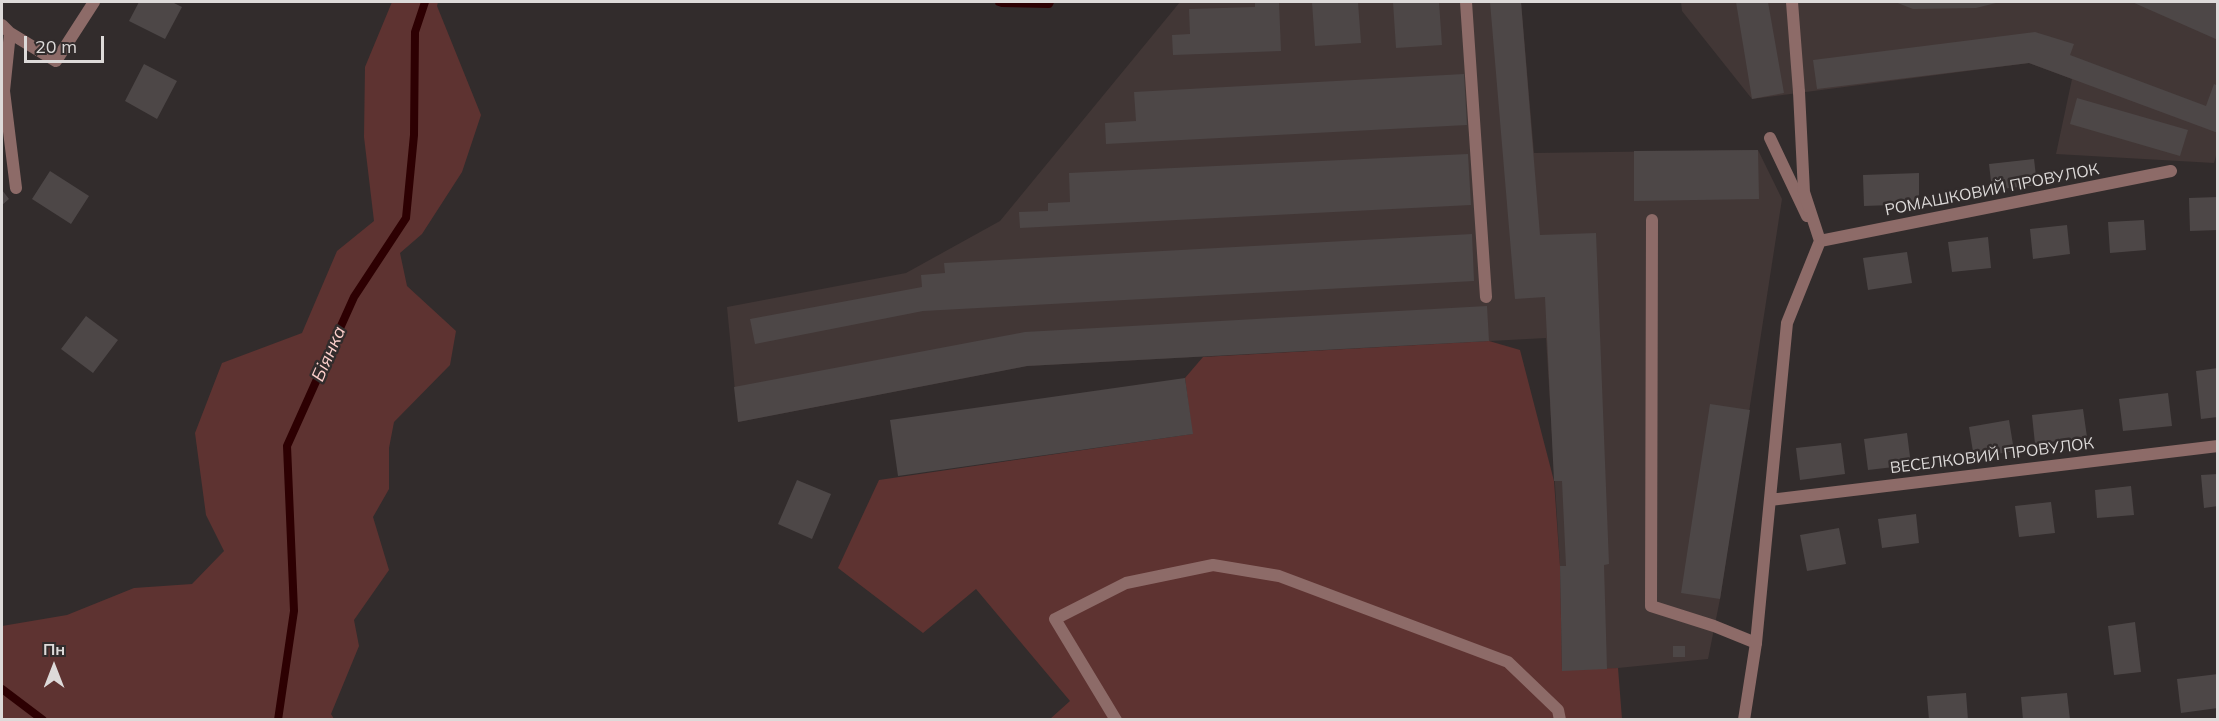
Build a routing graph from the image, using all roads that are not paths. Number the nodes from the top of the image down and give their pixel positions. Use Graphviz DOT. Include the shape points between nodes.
graph roads {
  1 [pos="94,2"];
  2 [pos="1466,2"];
  3 [pos="1791,2"];
  4 [pos="6,29"];
  5 [pos="1770,138"];
  6 [pos="2171,171"];
  7 [pos="16,188"];
  8 [pos="1652,220"];
  9 [pos="1820,241"];
  10 [pos="1486,297"];
  11 [pos="2217,446"];
  12 [pos="1770,500"];
  13 [pos="1756,643"];
  14 [pos="1116,720"];
  15 [pos="1560,720"];
  16 [pos="1744,720"];
  1 -- 4 [label="street" via="56,61"];
  2 -- 10 [label="street"];
  3 -- 9 [label="street" via="1804,192"];
  4 -- 7 [label="street" via="4,91"];
  5 -- 9 [label="street"];
  6 -- 9 [label="street, РОМАШКОВИЙ ПРОВУЛОК"];
  8 -- 13 [label="street" via="1651,606"];
  9 -- 12 [label="street" via="1787,323"];
  11 -- 12 [label="street, ВЕСЕЛКОВИЙ ПРОВУЛОК"];
  12 -- 13 [label="street"];
  13 -- 16 [label="street"];
  14 -- 15 [label="street" via="1055,619 1126,583 1213,565 1279,576 1508,662 1558,710"];
}
